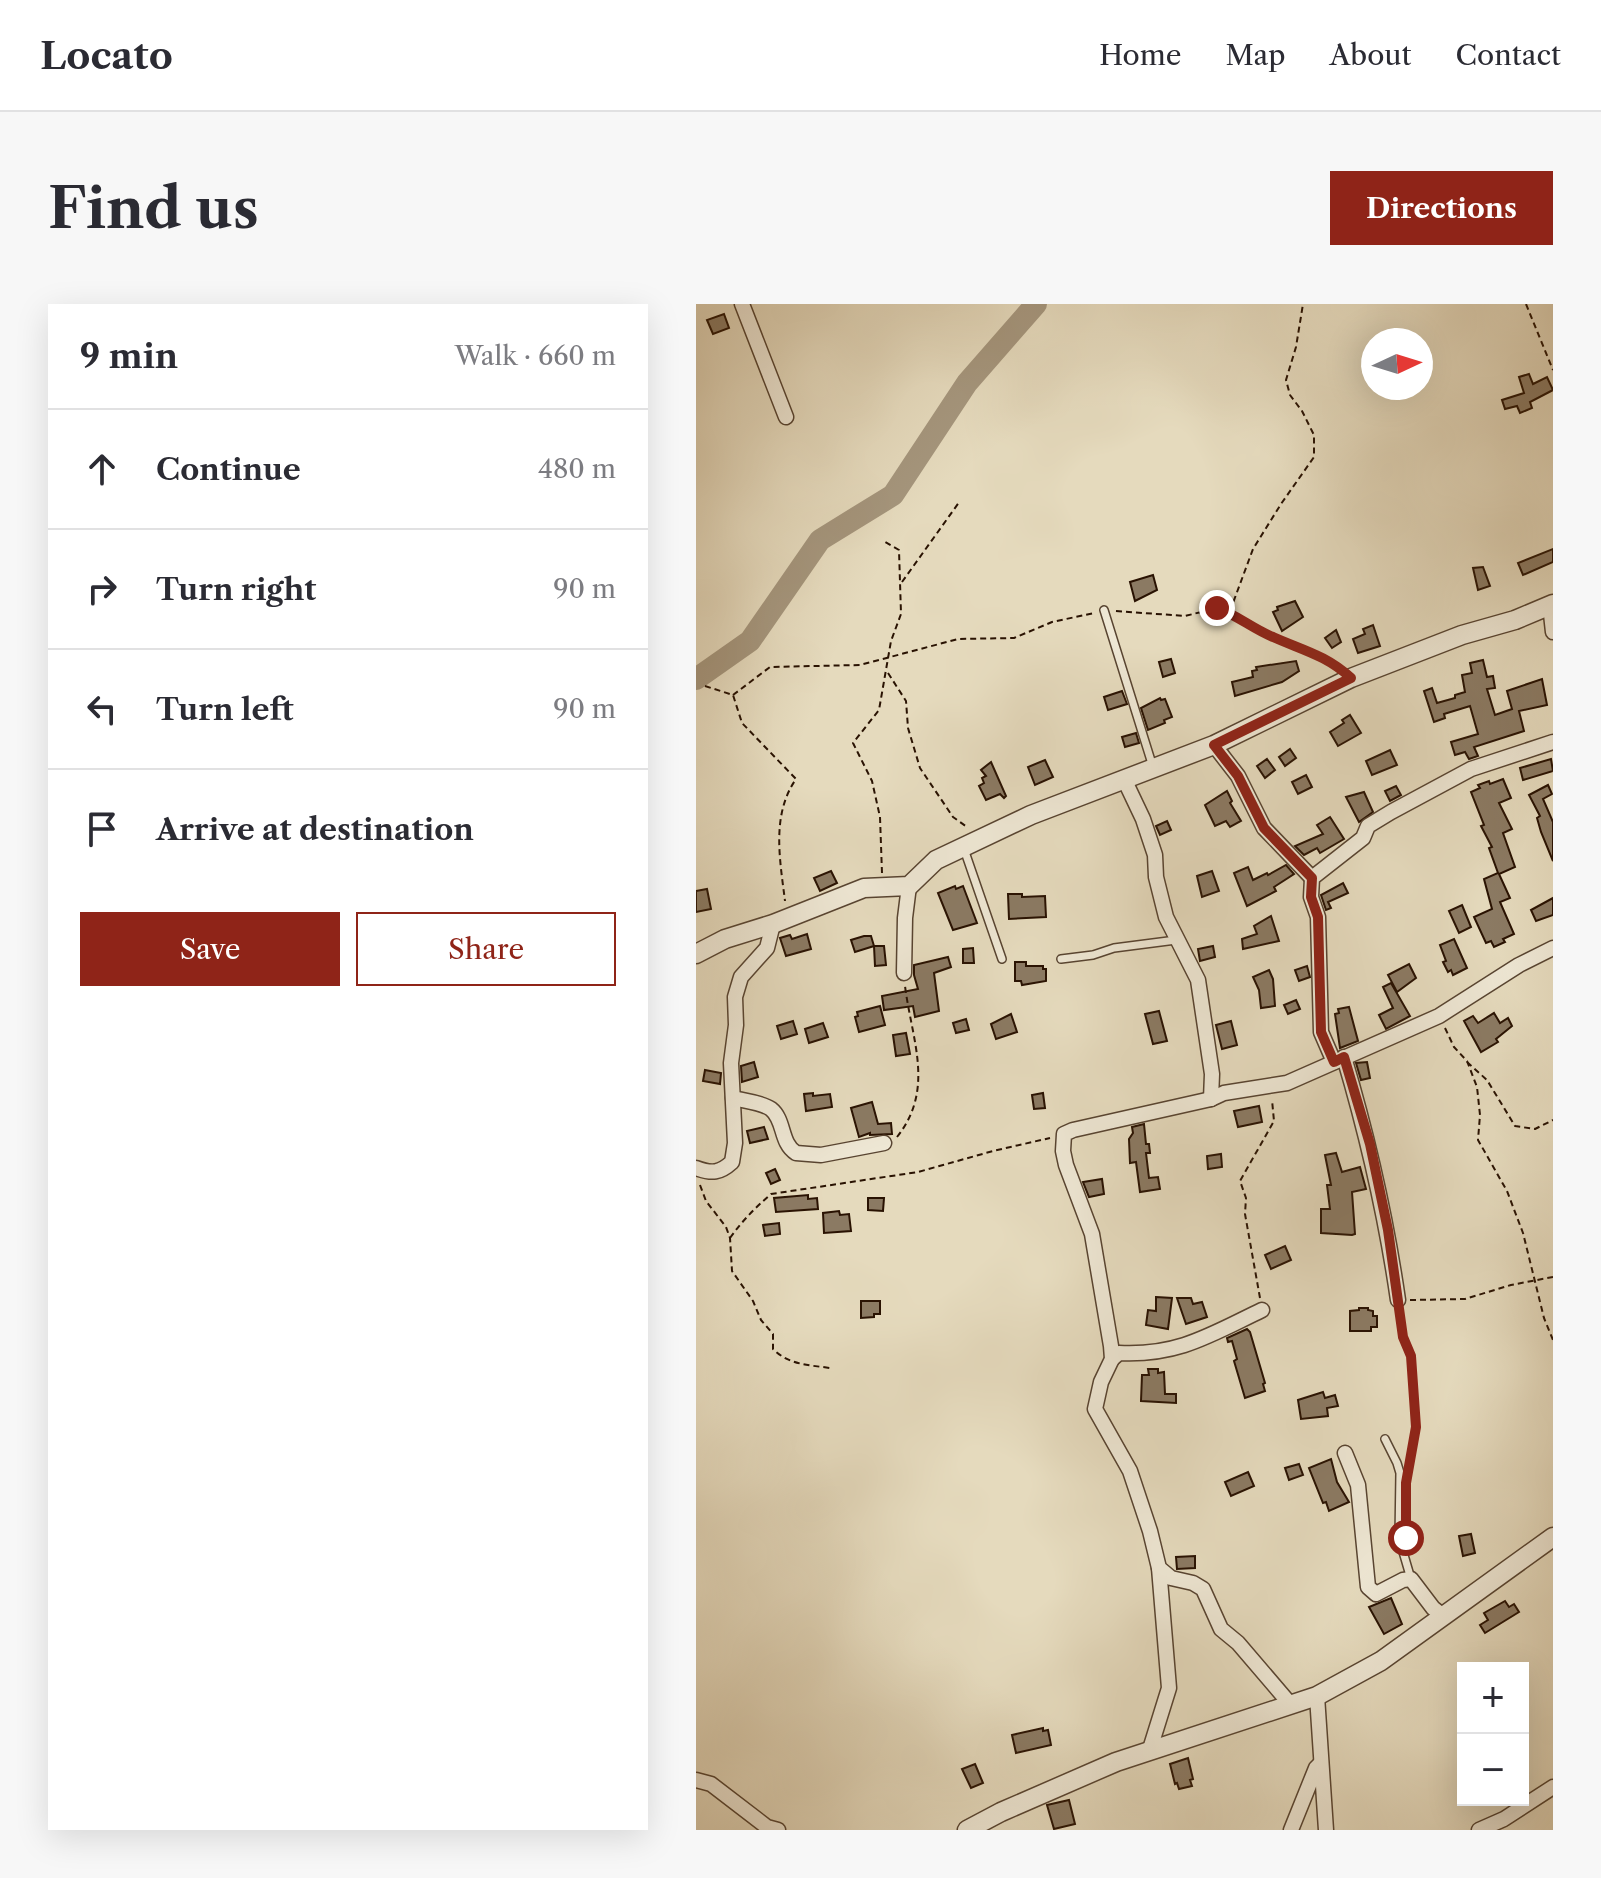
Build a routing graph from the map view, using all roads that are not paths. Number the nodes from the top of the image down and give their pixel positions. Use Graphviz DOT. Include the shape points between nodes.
graph roads {
  1 [pos="742,304"];
  2 [pos="786,417"];
  3 [pos="1551,605"];
  4 [pos="1104,610"];
  5 [pos="1553,632"];
  6 [pos="1553,742"];
  7 [pos="1214,745"];
  8 [pos="1153,767"];
  9 [pos="1124,779"];
  10 [pos="964,847"];
  11 [pos="1312,878"];
  12 [pos="909,886"];
  13 [pos="780,921"];
  14 [pos="1176,940"];
  15 [pos="1553,948"];
  16 [pos="696,954"];
  17 [pos="1002,959"];
  18 [pos="1061,959"];
  19 [pos="904,973"];
  20 [pos="1339,1060"];
  21 [pos="733,1098"];
  22 [pos="1211,1099"];
  23 [pos="884,1143"];
  24 [pos="696,1168"];
  25 [pos="1398,1300"];
  26 [pos="1262,1310"];
  27 [pos="1112,1359"];
  28 [pos="1385,1439"];
  29 [pos="1345,1453"];
  30 [pos="1553,1537"];
  31 [pos="1159,1568"];
  32 [pos="1411,1579"];
  33 [pos="1443,1616"];
  34 [pos="1317,1696"];
  35 [pos="1291,1705"];
  36 [pos="1150,1749"];
  37 [pos="1321,1763"];
  38 [pos="696,1780"];
  39 [pos="1553,1787"];
  40 [pos="778,1830"];
  41 [pos="967,1830"];
  42 [pos="1291,1830"];
  43 [pos="1326,1830"];
  44 [pos="1479,1830"];
  1 -- 2 [label="street"];
  3 -- 5 [label="street"];
  3 -- 7 [label="street" via="1351,678"];
  4 -- 8 [label="lane"];
  6 -- 11 [label="street" via="1471,769 1391,812 1368,826 1363,838"];
  7 -- 8 [label="street"];
  7 -- 11 [label="street" via="1238,776 1264,828"];
  8 -- 9 [label="street"];
  9 -- 10 [label="street"];
  9 -- 14 [label="street" via="1155,855 1156,877"];
  10 -- 12 [label="street" via="936,860"];
  10 -- 17 [label="lane"];
  11 -- 20 [label="street" via="1321,1032"];
  12 -- 13 [label="street" via="864,888"];
  12 -- 19 [label="street"];
  13 -- 16 [label="street"];
  13 -- 21 [label="street" via="767,948 741,977 735,997"];
  14 -- 18 [label="lane"];
  14 -- 22 [label="street" via="1198,980"];
  15 -- 20 [label="street" via="1439,1016"];
  20 -- 22 [label="street" via="1287,1083"];
  20 -- 25 [label="street" via="1370,1144"];
  21 -- 23 [label="street" via="772,1110 785,1143 796,1153 821,1155"];
  21 -- 24 [label="street" via="732,1162 714,1173"];
  22 -- 27 [label="street" via="1064,1134 1066,1165 1096,1253"];
  26 -- 27 [label="street" via="1182,1348 1119,1353"];
  27 -- 31 [label="street" via="1095,1409 1134,1480"];
  28 -- 32 [label="lane" via="1400,1473 1399,1538"];
  29 -- 32 [label="street" via="1358,1485 1368,1587 1376,1594"];
  30 -- 33 [label="street"];
  31 -- 35 [label="street" via="1203,1589 1221,1629"];
  31 -- 36 [label="street" via="1169,1688"];
  32 -- 33 [label="street"];
  33 -- 34 [label="street" via="1381,1661"];
  34 -- 35 [label="street"];
  34 -- 37 [label="street"];
  35 -- 36 [label="street"];
  36 -- 41 [label="street"];
  37 -- 42 [label="street"];
  37 -- 43 [label="street"];
  38 -- 40 [label="street" via="711,1784"];
  39 -- 44 [label="street"];
}
